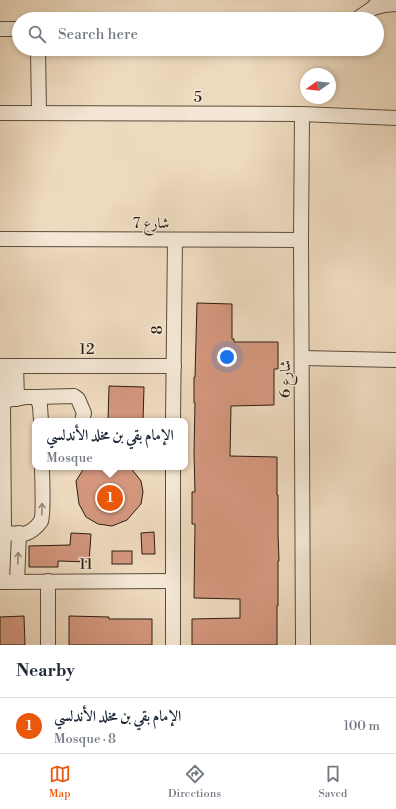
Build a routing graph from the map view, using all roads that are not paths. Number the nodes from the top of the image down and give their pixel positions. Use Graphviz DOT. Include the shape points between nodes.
graph roads {
  1 [pos="376,4"];
  2 [pos="396,4"];
  3 [pos="366,12"];
  4 [pos="0,29"];
  5 [pos="12,29"];
  6 [pos="38,56"];
  7 [pos="0,113"];
  8 [pos="38,113"];
  9 [pos="302,114"];
  10 [pos="396,118"];
  11 [pos="0,239"];
  12 [pos="175,240"];
  13 [pos="301,240"];
  14 [pos="302,358"];
  15 [pos="396,360"];
  16 [pos="7,366"];
  17 [pos="174,366"];
  18 [pos="37,397"];
  19 [pos="12,399"];
  20 [pos="41,418"];
  21 [pos="83,418"];
  22 [pos="174,418"];
  23 [pos="42,470"];
  24 [pos="173,470"];
  25 [pos="4,533"];
  26 [pos="18,533"];
  27 [pos="172,581"];
  28 [pos="1,582"];
  29 [pos="17,582"];
  30 [pos="48,582"];
  31 [pos="48,645"];
  32 [pos="173,645"];
  33 [pos="303,645"];
  1 -- 2 [label="street"];
  1 -- 3 [label="street"];
  4 -- 5 [label="street"];
  6 -- 8 [label="street"];
  7 -- 8 [label="street, 5"];
  8 -- 9 [label="street, 5"];
  9 -- 10 [label="street, 5"];
  9 -- 13 [label="street, شارع 6"];
  11 -- 12 [label="street, شارع 7"];
  12 -- 13 [label="street, شارع 7"];
  12 -- 17 [label="street, 8"];
  13 -- 14 [label="street, شارع 6"];
  14 -- 15 [label="street"];
  14 -- 33 [label="street, شارع 6"];
  16 -- 17 [label="street, 12"];
  16 -- 19 [label="street"];
  17 -- 22 [label="street, 8"];
  18 -- 19 [label="street"];
  18 -- 20 [label="street"];
  18 -- 21 [label="street" via="74,396 84,413"];
  19 -- 25 [label="street" via="2,405"];
  26 -- 23 [label="street, one-way" via="30,532 41,520"];
  24 -- 27 [label="street"];
  25 -- 26 [label="street"];
  25 -- 28 [label="street"];
  29 -- 26 [label="street, one-way"];
  27 -- 30 [label="street, 11"];
  27 -- 32 [label="street"];
  28 -- 29 [label="street, 11"];
  29 -- 30 [label="street, 11"];
  30 -- 31 [label="street"];
}
